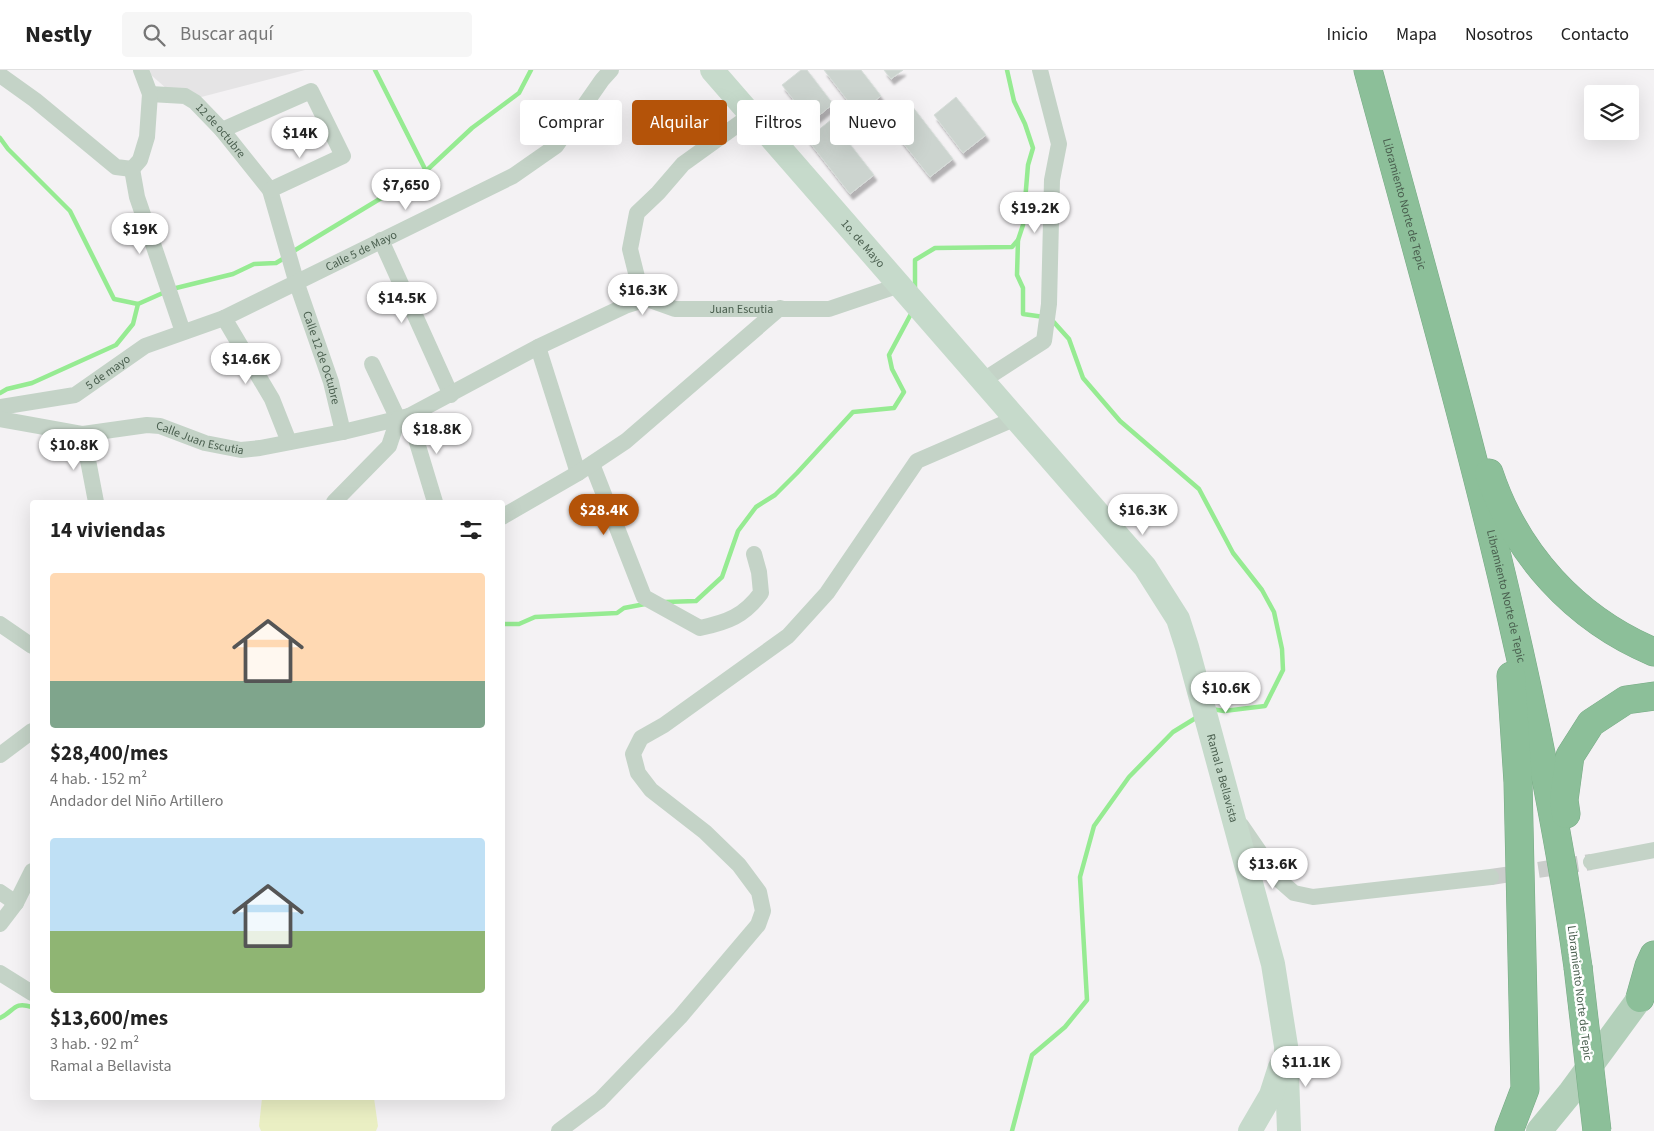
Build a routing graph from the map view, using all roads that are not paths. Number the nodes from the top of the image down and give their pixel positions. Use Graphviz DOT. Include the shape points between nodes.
graph roads {
  1 [pos="142,70"];
  2 [pos="612,70"];
  3 [pos="712,70"];
  4 [pos="1040,70"];
  5 [pos="1368,70"];
  6 [pos="0,75"];
  7 [pos="150,94"];
  8 [pos="738,100"];
  9 [pos="737,125"];
  10 [pos="222,130"];
  11 [pos="777,145"];
  12 [pos="132,169"];
  13 [pos="270,190"];
  14 [pos="1408,217"];
  15 [pos="381,240"];
  16 [pos="297,284"];
  17 [pos="900,285"];
  18 [pos="647,299"];
  19 [pos="780,308"];
  20 [pos="224,318"];
  21 [pos="183,332"];
  22 [pos="538,348"];
  23 [pos="372,364"];
  24 [pos="982,382"];
  25 [pos="451,395"];
  26 [pos="0,407"];
  27 [pos="404,417"];
  28 [pos="1014,418"];
  29 [pos="0,419"];
  30 [pos="343,432"];
  31 [pos="83,434"];
  32 [pos="289,442"];
  33 [pos="592,464"];
  34 [pos="578,474"];
  35 [pos="1480,492"];
  36 [pos="96,500"];
  37 [pos="336,500"];
  38 [pos="434,500"];
  39 [pos="505,515"];
  40 [pos="754,554"];
  41 [pos="0,624"];
  42 [pos="30,645"];
  43 [pos="1654,652"];
  44 [pos="1654,696"];
  45 [pos="30,732"];
  46 [pos="0,755"];
  47 [pos="1232,813"];
  48 [pos="1654,850"];
  49 [pos="1591,862"];
  50 [pos="30,875"];
  51 [pos="1491,877"];
  52 [pos="0,892"];
  53 [pos="16,903"];
  54 [pos="0,924"];
  55 [pos="1654,955"];
  56 [pos="1578,967"];
  57 [pos="0,973"];
  58 [pos="1647,990"];
  59 [pos="30,992"];
  60 [pos="1286,1046"];
  61 [pos="1539,1129"];
  62 [pos="559,1131"];
  63 [pos="1250,1131"];
  64 [pos="1289,1131"];
  65 [pos="1508,1131"];
  66 [pos="1597,1131"];
  1 -- 7 [label="street"];
  2 -- 15 [label="street, Calle 5 de Mayo" via="556,146 513,176"];
  3 -- 8 [label="street, 1o. de Mayo"];
  4 -- 24 [label="street" via="1059,144 1052,180 1049,304 1044,341"];
  5 -- 14 [label="highway, Libramiento Norte de Tepic"];
  6 -- 12 [label="street" via="116,167"];
  7 -- 10 [label="street, 12 de octubre" via="185,96 196,102"];
  7 -- 12 [label="street" via="148,137 140,160"];
  9 -- 18 [label="street" via="683,164 637,213 630,249 638,281"];
  10 -- 13 [label="street, 12 de octubre"];
  10 -- 13 [label="street" via="311,91 343,156"];
  11 -- 17 [label="street, 1o. de Mayo"];
  12 -- 21 [label="street" via="137,197"];
  13 -- 16 [label="street, 12 de octubre"];
  14 -- 35 [label="highway, Libramiento Norte de Tepic"];
  14 -- 43 [label="highway" via="1429,240 1489,476 1516,535 1552,583 1603,626"];
  15 -- 16 [label="street, Calle 5 de Mayo"];
  15 -- 25 [label="street"];
  16 -- 20 [label="street, Calle 5 de Mayo"];
  16 -- 30 [label="street, Calle 12 de Octubre" via="331,382"];
  17 -- 19 [label="street, Juan Escutia" via="829,310"];
  17 -- 24 [label="street, 1o. de Mayo"];
  18 -- 19 [label="street, Juan Escutia" via="675,309"];
  18 -- 22 [label="street" via="625,306"];
  19 -- 33 [label="street" via="626,441"];
  20 -- 21 [label="street, Calle 5 de Mayo"];
  20 -- 32 [label="street" via="272,399"];
  21 -- 26 [label="street, 5 de mayo" via="145,346 75,396"];
  22 -- 25 [label="street"];
  22 -- 34 [label="street"];
  23 -- 27 [label="street"];
  24 -- 28 [label="street, 1o. de Mayo"];
  25 -- 27 [label="street"];
  27 -- 30 [label="street, Calle Juan Escutia"];
  27 -- 37 [label="street" via="389,446"];
  27 -- 38 [label="street"];
  28 -- 47 [label="street, Ramal a Bellavista" via="1145,567 1178,619"];
  28 -- 62 [label="street" via="917,462 827,593 788,636 641,738 634,754 638,773 650,790 705,832 739,865 759,892 763,911 758,925 680,1016 600,1100"];
  29 -- 31 [label="street, Calle Juan Escutia"];
  30 -- 32 [label="street, Calle Juan Escutia"];
  31 -- 32 [label="street, Calle Juan Escutia" via="154,425 205,443 241,450"];
  31 -- 36 [label="street"];
  33 -- 34 [label="street"];
  33 -- 40 [label="street" via="644,597 700,628 728,622 751,607 761,593 760,572"];
  34 -- 39 [label="street"];
  35 -- 56 [label="highway, Libramiento Norte de Tepic" via="1511,611 1550,788"];
  35 -- 65 [label="highway" via="1475,510 1510,662 1518,782 1525,1088"];
  41 -- 42 [label="street"];
  44 -- 56 [label="highway" via="1626,700 1592,723 1570,756 1564,800 1588,941"];
  45 -- 46 [label="street"];
  47 -- 51 [label="street" via="1278,879 1294,893 1313,897"];
  47 -- 60 [label="street, Ramal a Bellavista" via="1273,964"];
  48 -- 49 [label="street"];
  50 -- 53 [label="street"];
  52 -- 53 [label="street"];
  53 -- 54 [label="street"];
  55 -- 58 [label="highway" via="1648,966"];
  56 -- 66 [label="highway, Libramiento Norte de Tepic, bridge"];
  57 -- 59 [label="street"];
  58 -- 61 [label="main road" via="1571,1092"];
  60 -- 63 [label="street" via="1271,1095"];
  60 -- 64 [label="street, Ramal a Bellavista"];
}
